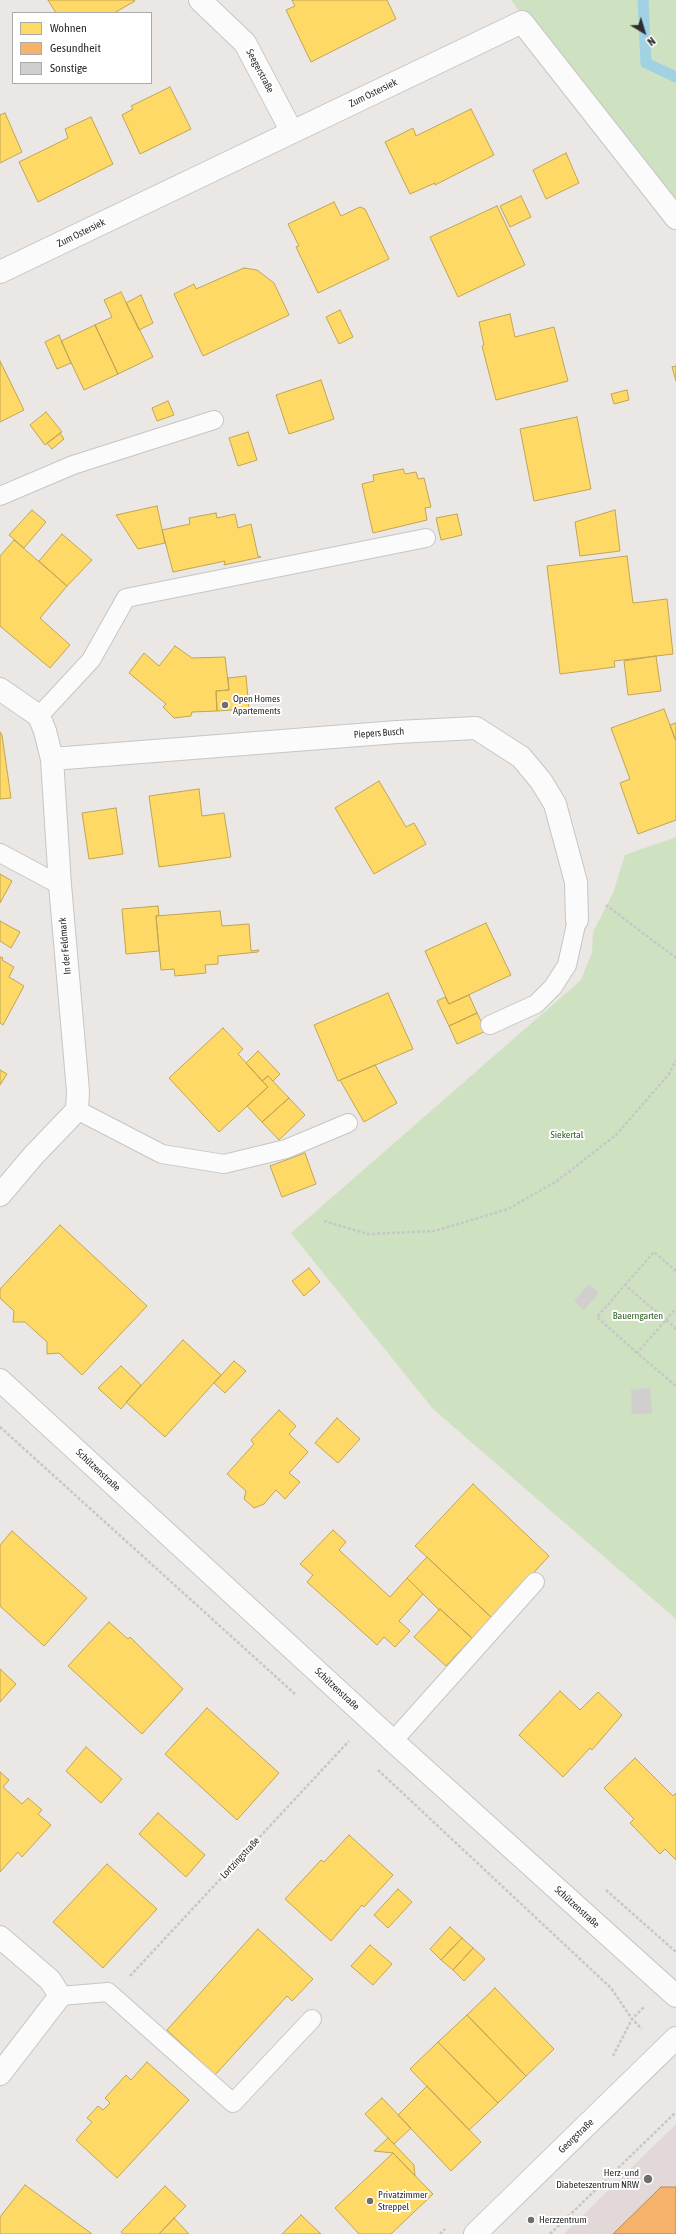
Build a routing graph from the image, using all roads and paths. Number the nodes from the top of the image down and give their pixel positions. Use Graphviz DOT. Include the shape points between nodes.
graph roads {
  1 [pos="200,0"];
  2 [pos="292,132"];
  3 [pos="676,218"];
  4 [pos="0,272"];
  5 [pos="214,420"];
  6 [pos="0,496"];
  7 [pos="426,538"];
  8 [pos="0,689"];
  9 [pos="39,716"];
  10 [pos="52,759"];
  11 [pos="0,853"];
  12 [pos="576,882"];
  13 [pos="60,885"];
  14 [pos="577,920"];
  15 [pos="676,958"];
  16 [pos="490,1025"];
  17 [pos="676,1060"];
  18 [pos="77,1110"];
  19 [pos="348,1123"];
  20 [pos="0,1196"];
  21 [pos="324,1221"];
  22 [pos="676,1271"];
  23 [pos="626,1285"];
  24 [pos="676,1308"];
  25 [pos="666,1320"];
  26 [pos="676,1329"];
  27 [pos="637,1353"];
  28 [pos="0,1380"];
  29 [pos="676,1386"];
  30 [pos="0,1427"];
  31 [pos="535,1582"];
  32 [pos="300,1699"];
  33 [pos="369,1719"];
  34 [pos="342,1737"];
  35 [pos="348,1742"];
  36 [pos="393,1742"];
  37 [pos="354,1748"];
  38 [pos="377,1770"];
  39 [pos="0,1937"];
  40 [pos="108,1992"];
  41 [pos="60,1996"];
  42 [pos="676,1996"];
  43 [pos="312,2019"];
  44 [pos="670,2044"];
  45 [pos="0,2074"];
  46 [pos="676,2112"];
  47 [pos="475,2234"];
  48 [pos="550,2234"];
  1 -- 2 [label="street, Seegerstraße" via="245,43"];
  2 -- 3 [label="street, Zum Ostersiek" via="522,22"];
  2 -- 4 [label="street, Zum Ostersiek"];
  5 -- 6 [label="lane" via="73,465"];
  7 -- 9 [label="lane" via="126,598 91,660"];
  8 -- 9 [label="street"];
  9 -- 10 [label="street, In der Feldmark"];
  10 -- 12 [label="street, Piepers Busch" via="476,728 521,757 541,781 555,804"];
  10 -- 13 [label="street, In der Feldmark"];
  11 -- 13 [label="lane"];
  12 -- 14 [label="street, Piepers Busch"];
  12 -- 15 [label="path"];
  13 -- 18 [label="street, In der Feldmark" via="78,1090"];
  14 -- 16 [label="lane" via="567,965 553,987 536,1004"];
  17 -- 21 [label="path" via="669,1074 616,1135 557,1181 508,1208 435,1231 368,1234"];
  18 -- 19 [label="lane" via="162,1154 224,1164 286,1149"];
  18 -- 20 [label="street" via="33,1156"];
  22 -- 23 [label="path" via="654,1252"];
  23 -- 25 [label="path"];
  23 -- 27 [label="path" via="597,1317"];
  24 -- 25 [label="path"];
  25 -- 26 [label="path"];
  25 -- 27 [label="path"];
  27 -- 29 [label="path"];
  28 -- 33 [label="street, Schützenstraße"];
  30 -- 32 [label="path"];
  31 -- 36 [label="lane"];
  33 -- 35 [label="path, Lortzingstraße"];
  33 -- 36 [label="street, Schützenstraße"];
  34 -- 35 [label="path"];
  35 -- 37 [label="path"];
  35 -- 40 [label="path, Lortzingstraße" via="123,1984"];
  36 -- 42 [label="street, Schützenstraße"];
  38 -- 44 [label="path" via="611,1988 632,2019"];
  39 -- 41 [label="street" via="50,1980"];
  40 -- 41 [label="lane"];
  40 -- 43 [label="lane" via="233,2103"];
  41 -- 45 [label="street"];
  44 -- 47 [label="street, Georgstraße"];
  46 -- 48 [label="path"];
}
